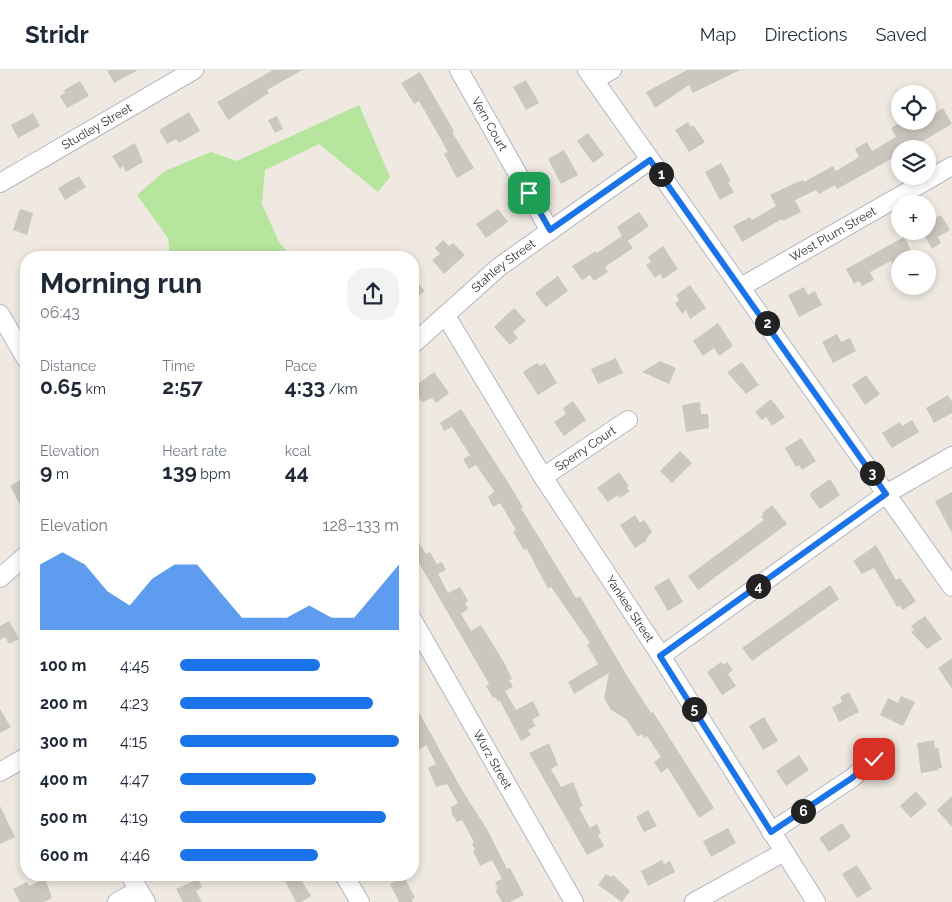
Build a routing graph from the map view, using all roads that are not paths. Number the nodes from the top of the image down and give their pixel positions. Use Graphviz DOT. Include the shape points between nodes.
graph roads {
  1 [pos="194,70"];
  2 [pos="458,70"];
  3 [pos="612,70"];
  4 [pos="591,75"];
  5 [pos="650,160"];
  6 [pos="952,166"];
  7 [pos="0,183"];
  8 [pos="550,230"];
  9 [pos="741,287"];
  10 [pos="0,314"];
  11 [pos="446,316"];
  12 [pos="419,339"];
  13 [pos="20,349"];
  14 [pos="628,420"];
  15 [pos="952,456"];
  16 [pos="543,478"];
  17 [pos="886,494"];
  18 [pos="20,560"];
  19 [pos="0,578"];
  20 [pos="952,587"];
  21 [pos="419,631"];
  22 [pos="660,656"];
  23 [pos="874,759"];
  24 [pos="20,760"];
  25 [pos="0,772"];
  26 [pos="771,832"];
  27 [pos="784,852"];
  28 [pos="348,881"];
  29 [pos="138,889"];
  30 [pos="117,902"];
  31 [pos="360,902"];
  32 [pos="574,902"];
  33 [pos="694,902"];
  34 [pos="816,902"];
  1 -- 7 [label="street, Studley Street"];
  2 -- 8 [label="street, Vern Court"];
  3 -- 4 [label="street"];
  4 -- 5 [label="street"];
  5 -- 8 [label="street, Stahley Street"];
  5 -- 9 [label="street"];
  6 -- 9 [label="street, West Plum Street"];
  8 -- 11 [label="street, Stahley Street" via="499,267"];
  9 -- 17 [label="street"];
  10 -- 13 [label="street"];
  11 -- 12 [label="street, Stahley Street"];
  11 -- 16 [label="street, Yankee Street"];
  14 -- 16 [label="street, Sperry Court"];
  15 -- 17 [label="street"];
  16 -- 22 [label="street, Yankee Street"];
  17 -- 20 [label="street"];
  17 -- 22 [label="street"];
  18 -- 19 [label="street"];
  21 -- 32 [label="street, Wurz Street"];
  22 -- 26 [label="street, Yankee Street"];
  23 -- 26 [label="street" via="852,778"];
  24 -- 25 [label="street"];
  26 -- 27 [label="street, Yankee Street"];
  27 -- 33 [label="street"];
  27 -- 34 [label="street, Yankee Street"];
  28 -- 31 [label="street"];
  29 -- 30 [label="street"];
}
